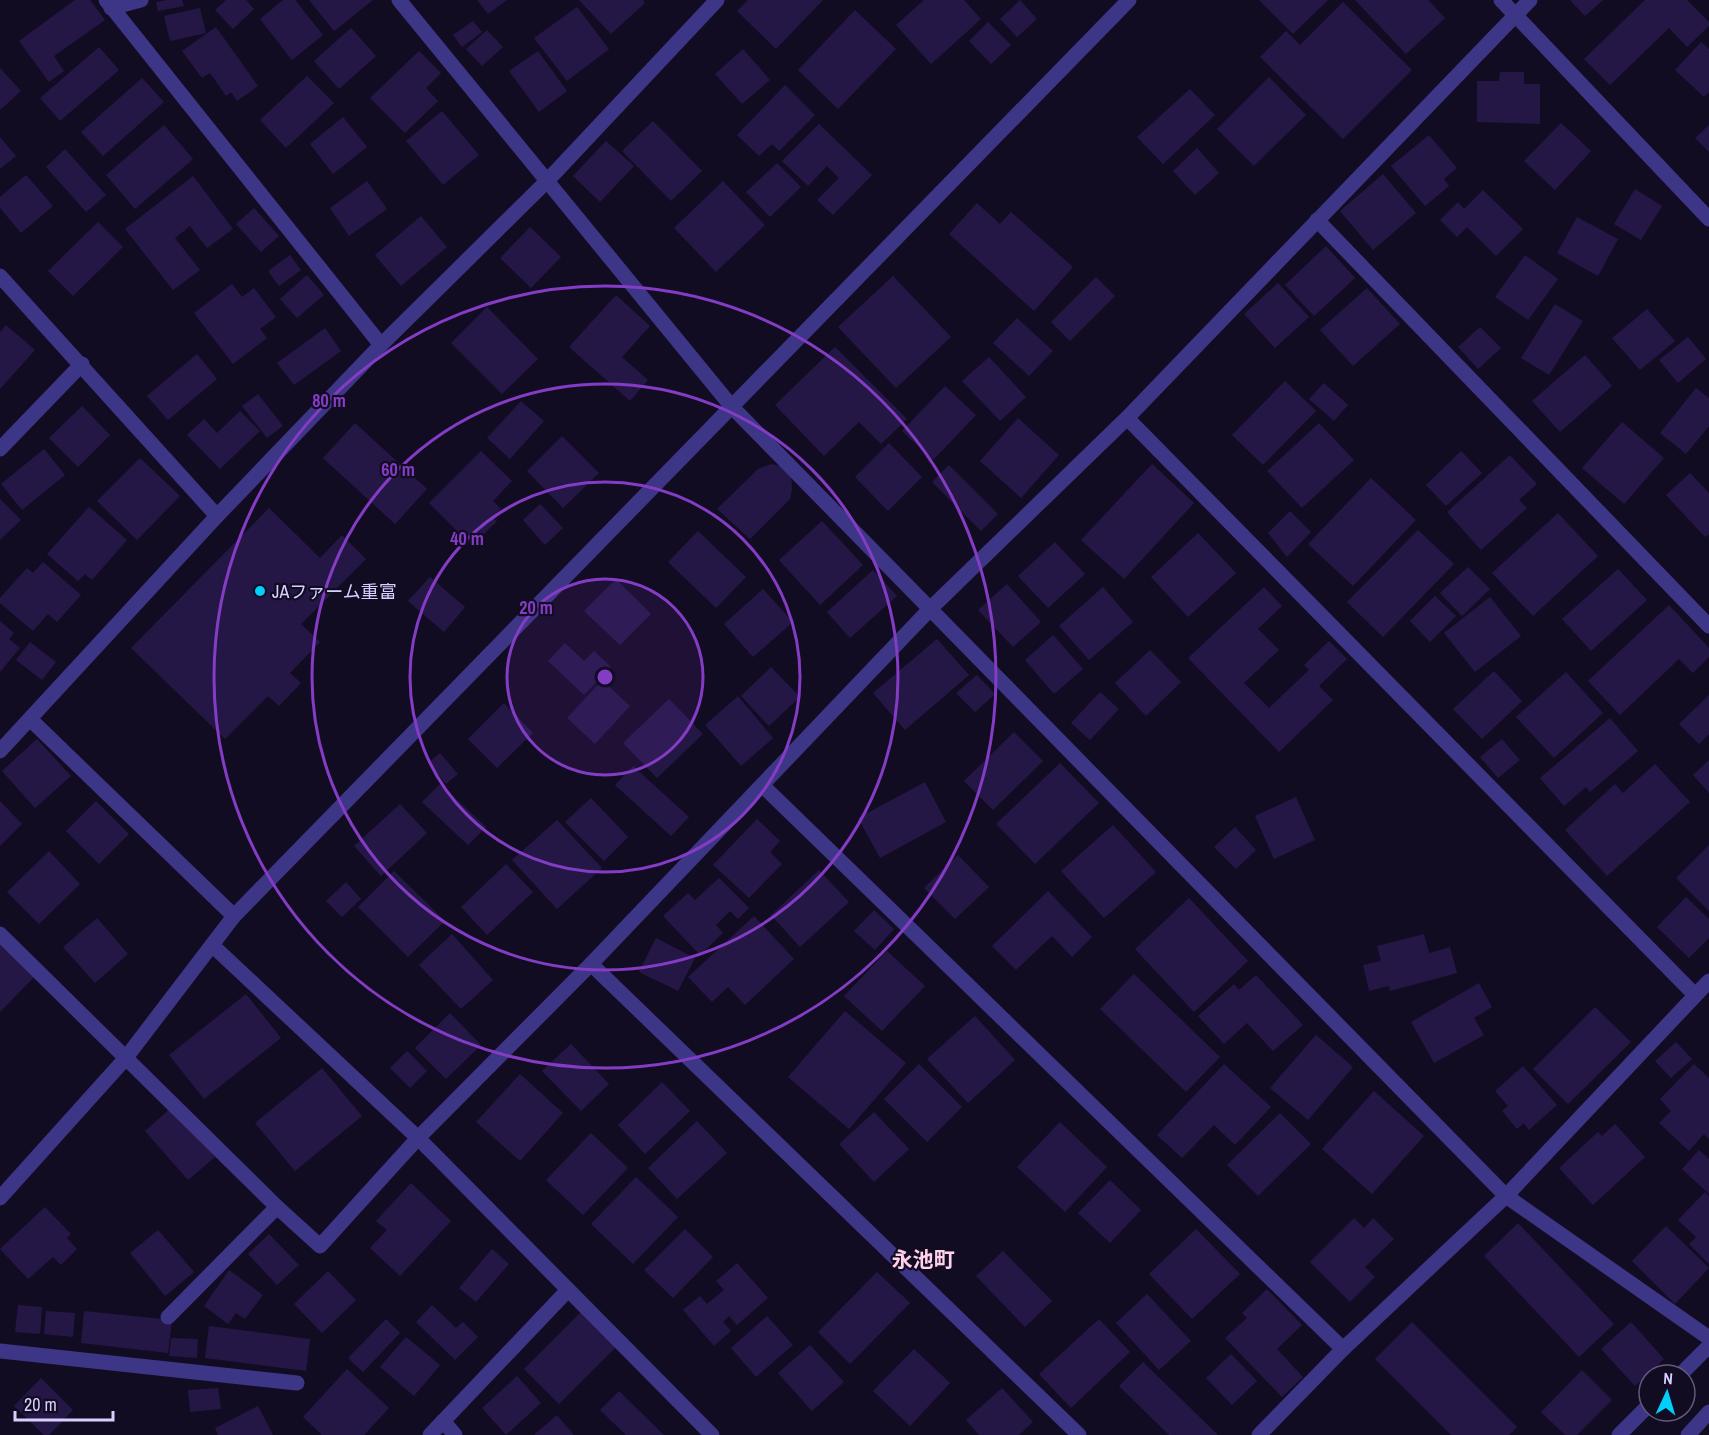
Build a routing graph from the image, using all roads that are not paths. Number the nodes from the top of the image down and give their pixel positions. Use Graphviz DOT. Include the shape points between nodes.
graph roads {
  1 [pos="141,0"];
  2 [pos="399,0"];
  3 [pos="717,0"];
  4 [pos="1129,0"];
  5 [pos="1501,0"];
  6 [pos="1530,0"];
  7 [pos="108,4"];
  8 [pos="1516,15"];
  9 [pos="547,181"];
  10 [pos="1709,219"];
  11 [pos="1317,220"];
  12 [pos="0,276"];
  13 [pos="381,345"];
  14 [pos="82,364"];
  15 [pos="732,407"];
  16 [pos="1127,418"];
  17 [pos="0,449"];
  18 [pos="217,516"];
  19 [pos="931,608"];
  20 [pos="1709,626"];
  21 [pos="31,720"];
  22 [pos="0,751"];
  23 [pos="763,786"];
  24 [pos="234,916"];
  25 [pos="0,934"];
  26 [pos="212,945"];
  27 [pos="591,964"];
  28 [pos="1709,981"];
  29 [pos="1695,995"];
  30 [pos="125,1059"];
  31 [pos="418,1138"];
  32 [pos="1506,1196"];
  33 [pos="0,1198"];
  34 [pos="277,1207"];
  35 [pos="567,1291"];
  36 [pos="168,1317"];
  37 [pos="1709,1338"];
  38 [pos="1709,1346"];
  39 [pos="1343,1349"];
  40 [pos="0,1351"];
  41 [pos="1692,1363"];
  42 [pos="297,1383"];
  43 [pos="1709,1412"];
  44 [pos="1637,1417"];
  45 [pos="443,1421"];
  46 [pos="429,1435"];
  47 [pos="455,1435"];
  48 [pos="712,1435"];
  49 [pos="1080,1435"];
  50 [pos="1259,1435"];
  51 [pos="1619,1435"];
  52 [pos="1688,1435"];
  1 -- 7 [label="street"];
  2 -- 9 [label="street"];
  3 -- 9 [label="street"];
  4 -- 15 [label="street"];
  5 -- 8 [label="street"];
  6 -- 8 [label="street"];
  7 -- 13 [label="street"];
  8 -- 10 [label="street"];
  8 -- 11 [label="street"];
  9 -- 13 [label="street"];
  9 -- 15 [label="street"];
  11 -- 16 [label="street"];
  11 -- 20 [label="street"];
  12 -- 14 [label="street"];
  13 -- 18 [label="street"];
  14 -- 17 [label="street"];
  14 -- 18 [label="street"];
  15 -- 19 [label="street"];
  15 -- 24 [label="street"];
  16 -- 19 [label="street"];
  16 -- 29 [label="street"];
  18 -- 21 [label="street"];
  19 -- 23 [label="street"];
  19 -- 32 [label="street"];
  21 -- 22 [label="street"];
  21 -- 24 [label="street"];
  23 -- 27 [label="street"];
  23 -- 39 [label="street"];
  24 -- 26 [label="street"];
  25 -- 30 [label="street"];
  26 -- 30 [label="street"];
  26 -- 31 [label="street"];
  27 -- 31 [label="street"];
  27 -- 49 [label="street"];
  28 -- 29 [label="street"];
  29 -- 32 [label="street"];
  30 -- 33 [label="street"];
  30 -- 34 [label="street"];
  31 -- 34 [label="street" via="320,1246"];
  31 -- 35 [label="street"];
  32 -- 37 [label="street"];
  32 -- 39 [label="street"];
  34 -- 36 [label="street"];
  35 -- 45 [label="street"];
  35 -- 48 [label="street"];
  38 -- 41 [label="street"];
  39 -- 50 [label="street"];
  40 -- 42 [label="street"];
  43 -- 52 [label="street"];
  44 -- 51 [label="street"];
  45 -- 46 [label="street"];
  45 -- 47 [label="street"];
}
